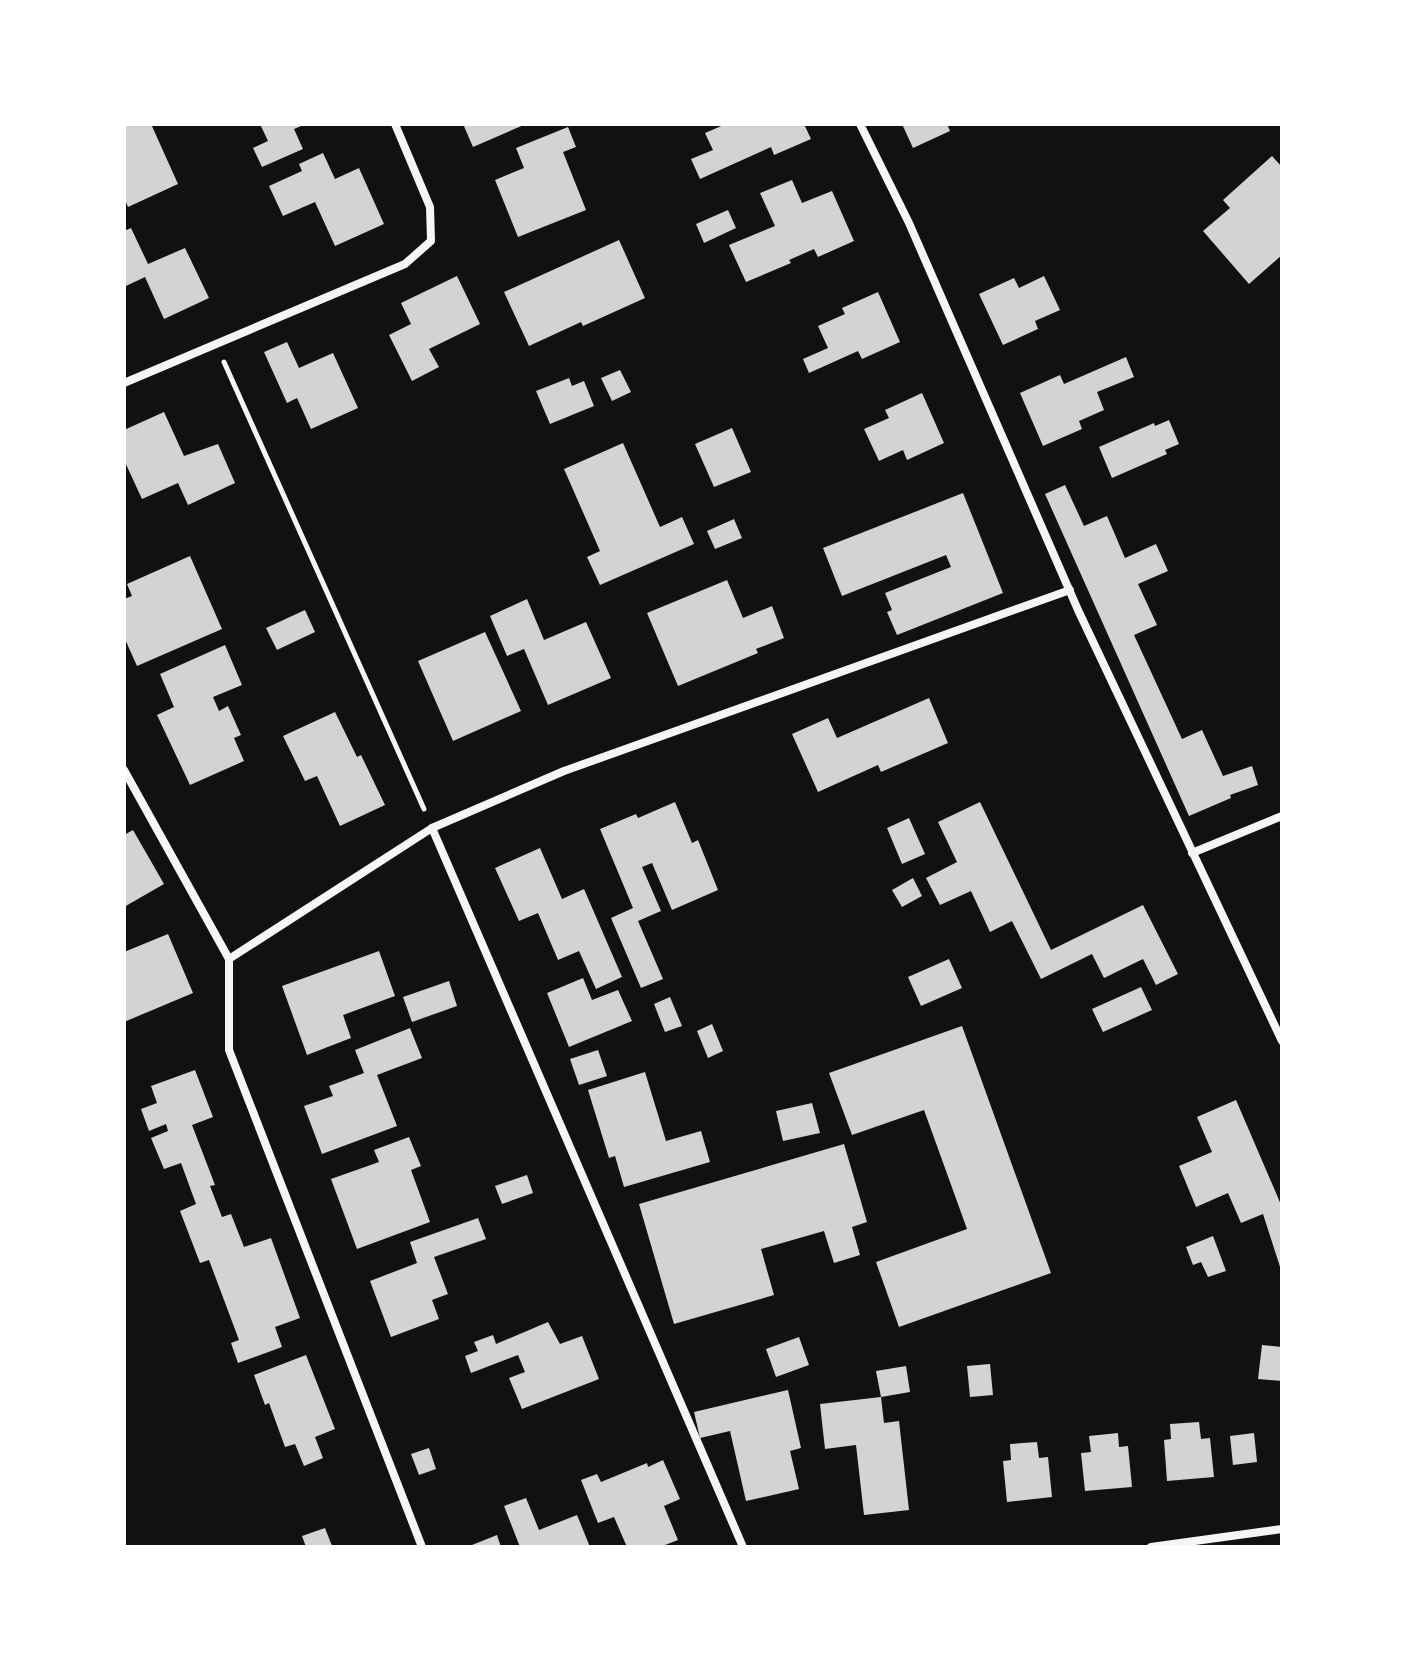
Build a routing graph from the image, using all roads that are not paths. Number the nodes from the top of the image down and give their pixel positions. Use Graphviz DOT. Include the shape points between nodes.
graph roads {
  1 [pos="395,124"];
  2 [pos="860,124"];
  3 [pos="124,383"];
  4 [pos="1070,590"];
  5 [pos="124,770"];
  6 [pos="1282,816"];
  7 [pos="432,828"];
  8 [pos="1192,853"];
  9 [pos="229,959"];
  10 [pos="1282,1041"];
  11 [pos="1282,1529"];
  12 [pos="422,1547"];
  13 [pos="743,1547"];
  14 [pos="1151,1547"];
  1 -- 3 [label="street" via="430,207 431,241 405,264"];
  2 -- 4 [label="street"];
  4 -- 7 [label="street" via="564,771"];
  4 -- 8 [label="street"];
  5 -- 9 [label="street"];
  6 -- 8 [label="street"];
  7 -- 9 [label="street"];
  7 -- 13 [label="street"];
  8 -- 10 [label="street"];
  9 -- 12 [label="street" via="229,1050"];
  11 -- 14 [label="street"];
}
